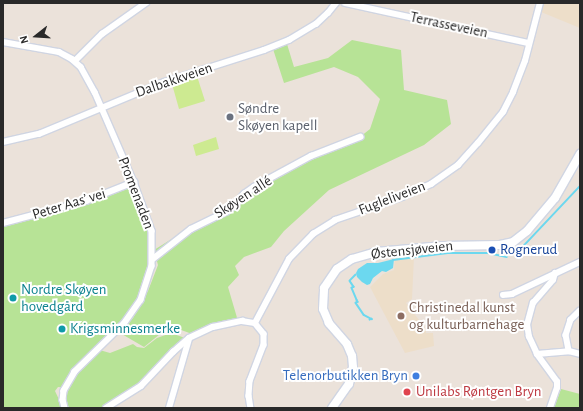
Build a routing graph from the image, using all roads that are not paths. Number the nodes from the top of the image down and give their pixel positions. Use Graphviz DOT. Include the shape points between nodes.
graph roads {
  1 [pos="146,3"];
  2 [pos="336,3"];
  3 [pos="345,3"];
  4 [pos="540,3"];
  5 [pos="3,42"];
  6 [pos="530,42"];
  7 [pos="75,61"];
  8 [pos="102,108"];
  9 [pos="360,137"];
  10 [pos="3,142"];
  11 [pos="580,154"];
  12 [pos="134,182"];
  13 [pos="3,223"];
  14 [pos="153,259"];
  15 [pos="580,262"];
  16 [pos="555,273"];
  17 [pos="503,295"];
  18 [pos="580,311"];
  19 [pos="255,323"];
  20 [pos="189,338"];
  21 [pos="569,350"];
  22 [pos="537,354"];
  23 [pos="580,354"];
  24 [pos="64,406"];
  25 [pos="106,408"];
  26 [pos="169,408"];
  27 [pos="251,408"];
  28 [pos="332,408"];
  29 [pos="550,408"];
  1 -- 7 [label="street" via="102,34"];
  2 -- 8 [label="street, Dalbakkveien" via="328,14 289,40 164,82"];
  3 -- 6 [label="street, Terrasseveien"];
  4 -- 6 [label="street, Fugleliveien"];
  5 -- 7 [label="street, Promenaden" via="52,50"];
  6 -- 19 [label="street, Fugleliveien" via="520,76 508,102 492,126 461,162 424,188 340,218 313,234 289,259"];
  7 -- 8 [label="street, Promenaden" via="90,80"];
  8 -- 10 [label="street, Dalbakkveien" via="39,134"];
  8 -- 12 [label="street, Promenaden"];
  9 -- 14 [label="street, Skøyen allé" via="311,156 254,187 226,212 191,229"];
  11 -- 28 [label="main road, Østensjøveien" via="556,198 527,231 513,242 500,245 443,246 376,252 352,259 337,269 324,288 322,309 329,323 347,344 353,367 349,384"];
  12 -- 13 [label="street, Peter Aas’ vei" via="86,201"];
  12 -- 14 [label="street, Promenaden" via="152,231"];
  14 -- 24 [label="street, Promenaden" via="147,285 133,313 75,372 64,391"];
  15 -- 16 [label="street"];
  16 -- 17 [label="street" via="512,294"];
  16 -- 22 [label="street" via="553,280 533,303 528,318 529,334"];
  18 -- 21 [label="street" via="571,320 566,332"];
  19 -- 20 [label="street" via="242,321 223,324 203,330"];
  19 -- 27 [label="street" via="262,331 264,341 251,375"];
  20 -- 25 [label="street" via="141,386"];
  20 -- 26 [label="street"];
  21 -- 22 [label="street"];
  21 -- 23 [label="street"];
  22 -- 29 [label="street" via="557,382 558,388"];
}
